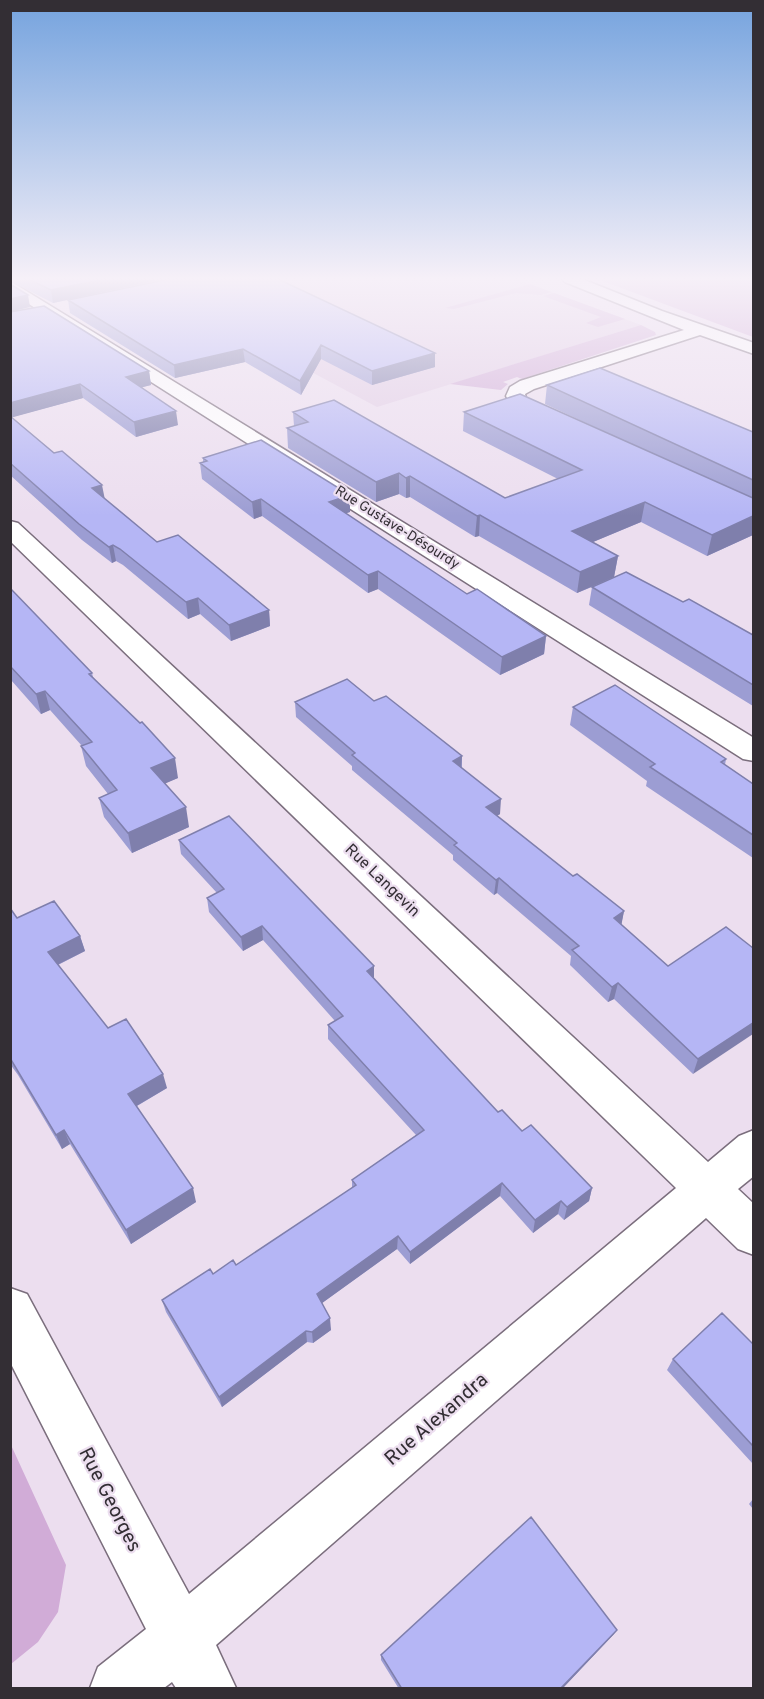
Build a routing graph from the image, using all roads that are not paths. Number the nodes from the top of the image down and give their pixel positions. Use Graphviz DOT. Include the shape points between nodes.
graph roads {
  1 [pos="116,358"];
  2 [pos="611,358"];
  3 [pos="572,429"];
  4 [pos="10,528"];
  5 [pos="753,752"];
  6 [pos="753,1149"];
  7 [pos="707,1189"];
  8 [pos="753,1234"];
  9 [pos="10,1311"];
  10 [pos="180,1636"];
  11 [pos="119,1689"];
  12 [pos="207,1689"];
  1 -- 5 [label="street, Rue Gustave-Désourdy"];
  2 -- 3 [label="street" via="517,391 516,399 521,404"];
  4 -- 7 [label="street, Rue Langevin"];
  6 -- 7 [label="street, Rue Alexandra"];
  7 -- 8 [label="street, Rue Langevin"];
  7 -- 10 [label="street, Rue Alexandra"];
  9 -- 10 [label="street, Rue Georges"];
  10 -- 11 [label="street, Rue Alexandra"];
  10 -- 12 [label="street, Rue Georges"];
}
